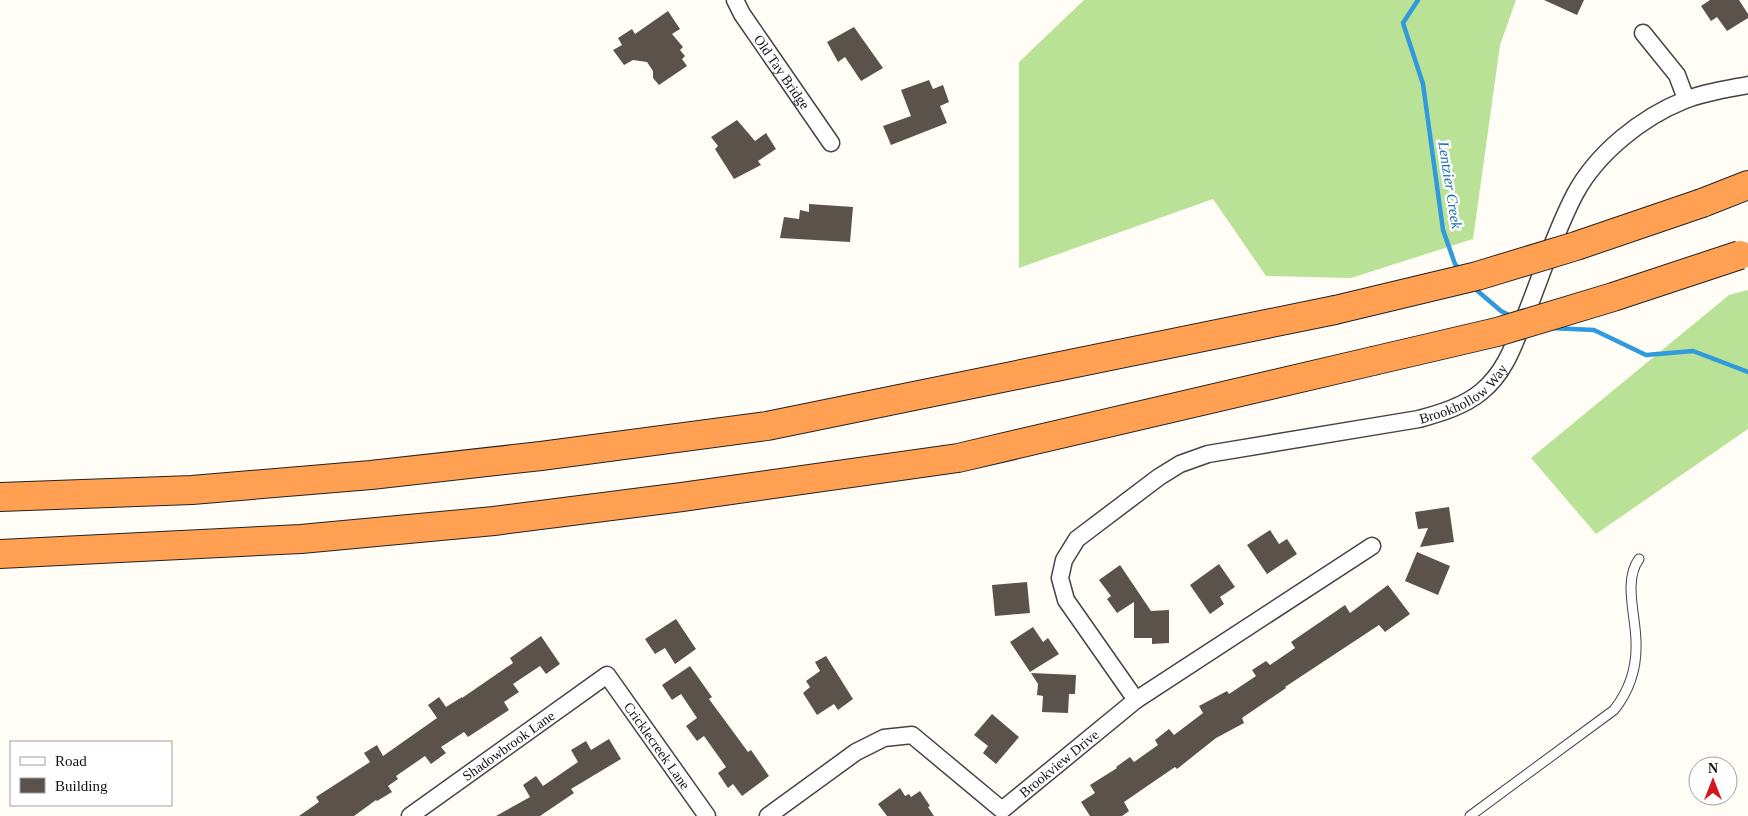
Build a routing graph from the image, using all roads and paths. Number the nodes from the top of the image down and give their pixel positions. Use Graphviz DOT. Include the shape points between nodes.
graph roads {
  1 [pos="735,0"];
  2 [pos="1642,33"];
  3 [pos="1748,85"];
  4 [pos="1686,99"];
  5 [pos="832,143"];
  6 [pos="1748,185"];
  7 [pos="1744,253"];
  8 [pos="0,497"];
  9 [pos="1372,546"];
  10 [pos="0,554"];
  11 [pos="1639,559"];
  12 [pos="607,675"];
  13 [pos="1136,700"];
  14 [pos="428,811"];
  15 [pos="410,816"];
  16 [pos="707,816"];
  17 [pos="768,816"];
  18 [pos="1470,816"];
  1 -- 5 [label="street, Old Tay Bridge"];
  2 -- 4 [label="street" via="1677,75"];
  3 -- 4 [label="street, Brookhollow Way"];
  4 -- 13 [label="street, Brookhollow Way, bridge" via="1631,131 1591,171 1575,193 1510,354 1498,374 1481,392 1442,413 1419,419 1208,454 1180,464 1078,539 1064,560 1060,578 1066,600"];
  6 -- 8 [label="highway, bridge" via="1576,246 1477,276 1335,310 767,426 371,475 192,490"];
  7 -- 10 [label="highway, bridge" via="1498,332 958,458 494,521 301,539"];
  9 -- 13 [label="street, Brookview Drive"];
  11 -- 18 [label="lane" via="1634,567 1631,586 1636,644 1633,673 1624,697 1614,710"];
  12 -- 14 [label="street, Shadowbrook Lane"];
  12 -- 16 [label="street, Cricklecreek Lane"];
  13 -- 17 [label="street, Brookview Drive" via="1002,810 912,736 884,738 856,752"];
  14 -- 15 [label="street, Shadowbrook Lane"];
}
